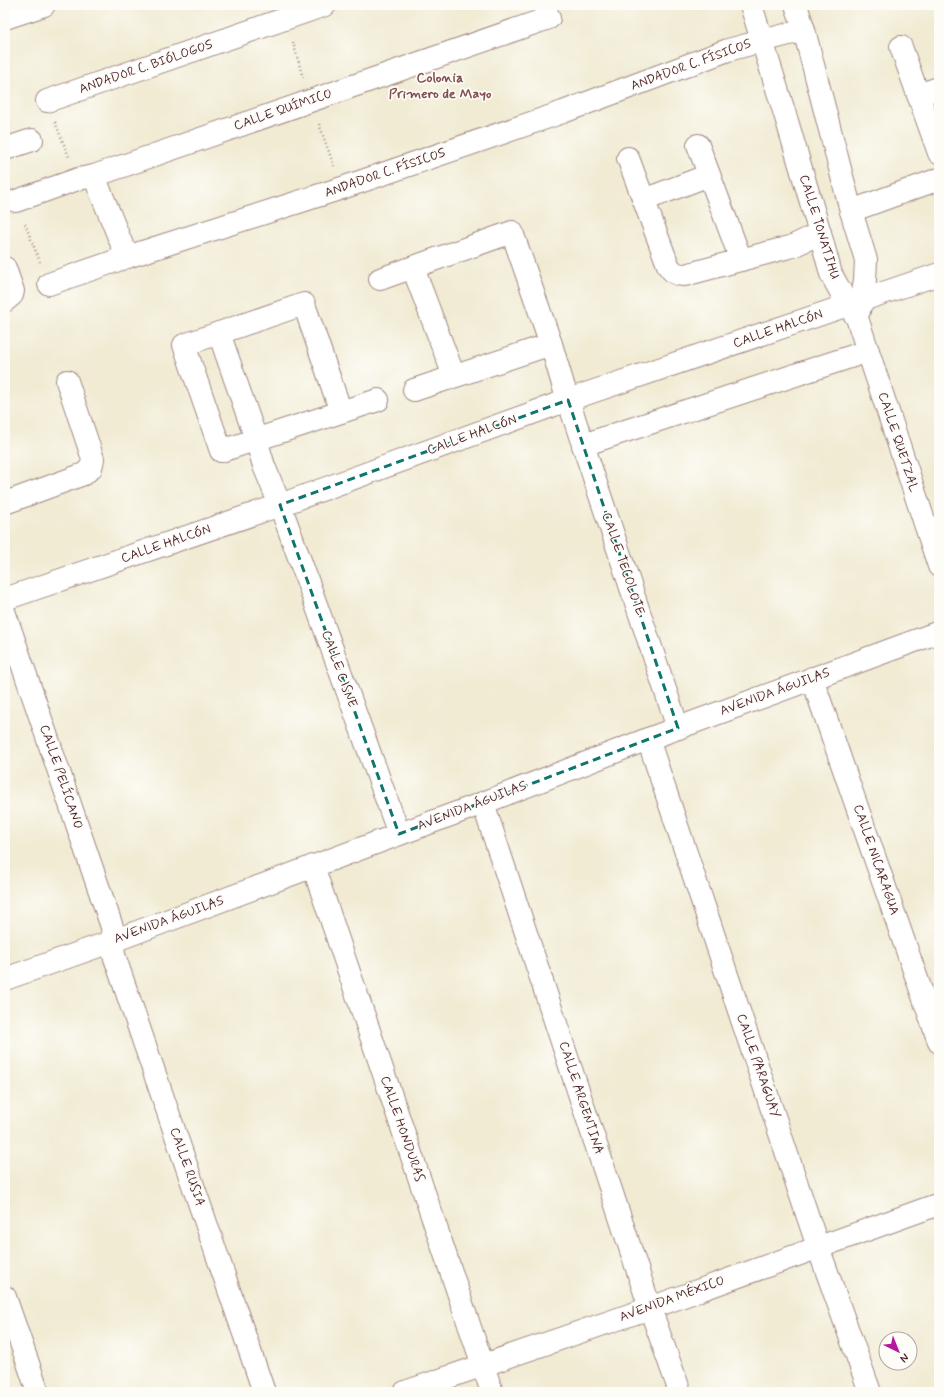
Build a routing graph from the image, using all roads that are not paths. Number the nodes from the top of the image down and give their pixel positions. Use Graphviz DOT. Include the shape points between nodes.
graph roads {
  1 [pos="44,5"];
  2 [pos="325,5"];
  3 [pos="751,5"];
  4 [pos="796,5"];
  5 [pos="546,11"];
  6 [pos="5,18"];
  7 [pos="804,30"];
  8 [pos="762,40"];
  9 [pos="901,47"];
  10 [pos="939,88"];
  11 [pos="918,95"];
  12 [pos="47,102"];
  13 [pos="32,140"];
  14 [pos="698,145"];
  15 [pos="5,149"];
  16 [pos="939,153"];
  17 [pos="628,158"];
  18 [pos="709,175"];
  19 [pos="86,178"];
  20 [pos="939,180"];
  21 [pos="644,200"];
  22 [pos="16,202"];
  23 [pos="851,211"];
  24 [pos="820,233"];
  25 [pos="127,257"];
  26 [pos="740,260"];
  27 [pos="5,268"];
  28 [pos="413,268"];
  29 [pos="939,274"];
  30 [pos="380,279"];
  31 [pos="49,284"];
  32 [pos="5,301"];
  33 [pos="855,308"];
  34 [pos="219,333"];
  35 [pos="551,344"];
  36 [pos="868,350"];
  37 [pos="454,376"];
  38 [pos="67,381"];
  39 [pos="414,390"];
  40 [pos="378,400"];
  41 [pos="568,400"];
  42 [pos="341,412"];
  43 [pos="256,439"];
  44 [pos="583,445"];
  45 [pos="5,503"];
  46 [pos="280,504"];
  47 [pos="939,566"];
  48 [pos="5,599"];
  49 [pos="5,614"];
  50 [pos="939,632"];
  51 [pos="812,678"];
  52 [pos="678,728"];
  53 [pos="648,739"];
  54 [pos="483,803"];
  55 [pos="399,834"];
  56 [pos="313,866"];
  57 [pos="113,941"];
  58 [pos="5,979"];
  59 [pos="939,1042"];
  60 [pos="939,1204"];
  61 [pos="818,1247"];
  62 [pos="5,1297"];
  63 [pos="650,1308"];
  64 [pos="482,1365"];
  65 [pos="38,1392"];
  66 [pos="264,1392"];
  67 [pos="405,1392"];
  68 [pos="492,1392"];
  69 [pos="680,1392"];
  70 [pos="870,1392"];
  1 -- 6 [label="street"];
  2 -- 12 [label="street, ANDADOR C. BIÓLOGOS"];
  3 -- 8 [label="street, CALLE TONATIHU"];
  4 -- 7 [label="street"];
  5 -- 19 [label="street, CALLE QUÍMICO"];
  7 -- 8 [label="street, ANDADOR C. FÍSICOS"];
  7 -- 23 [label="street"];
  8 -- 24 [label="street, CALLE TONATIHU"];
  8 -- 25 [label="street, ANDADOR C. FÍSICOS" via="728,50 563,112"];
  9 -- 11 [label="street"];
  10 -- 11 [label="street"];
  11 -- 16 [label="street"];
  13 -- 15 [label="street"];
  14 -- 18 [label="street"];
  17 -- 21 [label="street"];
  18 -- 21 [label="street"];
  18 -- 26 [label="street"];
  19 -- 22 [label="street, CALLE QUÍMICO"];
  19 -- 25 [label="street"];
  20 -- 23 [label="street"];
  21 -- 26 [label="street" via="668,264 674,273 685,275"];
  23 -- 33 [label="street" via="866,260 865,280"];
  24 -- 26 [label="street" via="793,246"];
  24 -- 33 [label="street, CALLE TONATIHU" via="831,274"];
  25 -- 31 [label="street, ANDADOR C. FÍSICOS"];
  27 -- 32 [label="street" via="13,291"];
  28 -- 30 [label="street"];
  28 -- 35 [label="street, CALLE TECOLOTE" via="512,232"];
  28 -- 37 [label="street"];
  29 -- 33 [label="street, CALLE HALCÓN"];
  33 -- 36 [label="street, CALLE QUETZAL"];
  33 -- 41 [label="street, CALLE HALCÓN"];
  34 -- 42 [label="street" via="304,304"];
  34 -- 43 [label="street, CALLE CISNE"];
  34 -- 43 [label="street" via="184,345 210,421 221,451"];
  35 -- 37 [label="street"];
  35 -- 41 [label="street, CALLE TECOLOTE"];
  36 -- 44 [label="street"];
  36 -- 47 [label="street, CALLE QUETZAL"];
  37 -- 39 [label="street"];
  38 -- 45 [label="street" via="93,459 91,468 84,474"];
  40 -- 42 [label="street"];
  41 -- 44 [label="street, CALLE TECOLOTE"];
  41 -- 46 [label="street, CALLE HALCÓN"];
  42 -- 43 [label="street"];
  43 -- 46 [label="street, CALLE CISNE"];
  44 -- 52 [label="street, CALLE TECOLOTE"];
  46 -- 48 [label="street, CALLE HALCÓN"];
  46 -- 55 [label="street, CALLE CISNE"];
  49 -- 57 [label="street, CALLE PELÍCANO" via="112,927"];
  50 -- 51 [label="street, AVENIDA ÁGUILAS"];
  51 -- 52 [label="street, AVENIDA ÁGUILAS"];
  51 -- 59 [label="street, CALLE NICARAGUA"];
  52 -- 53 [label="street, AVENIDA ÁGUILAS"];
  53 -- 54 [label="street, AVENIDA ÁGUILAS"];
  53 -- 61 [label="street, CALLE PARAGUAY"];
  54 -- 55 [label="street, AVENIDA ÁGUILAS"];
  54 -- 63 [label="street, CALLE ARGENTINA"];
  55 -- 56 [label="street, AVENIDA ÁGUILAS"];
  56 -- 57 [label="street, AVENIDA ÁGUILAS"];
  56 -- 64 [label="street, CALLE HONDURAS"];
  57 -- 58 [label="street, AVENIDA ÁGUILAS"];
  57 -- 66 [label="street, CALLE RUSIA" via="114,955"];
  60 -- 61 [label="street, AVENIDA MÉXICO"];
  61 -- 63 [label="street, AVENIDA MÉXICO"];
  61 -- 70 [label="street, CALLE PARAGUAY"];
  62 -- 65 [label="street"];
  63 -- 64 [label="street, AVENIDA MÉXICO"];
  63 -- 69 [label="street, CALLE ARGENTINA"];
  64 -- 67 [label="street, AVENIDA MÉXICO"];
  64 -- 68 [label="street, CALLE HONDURAS"];
}
